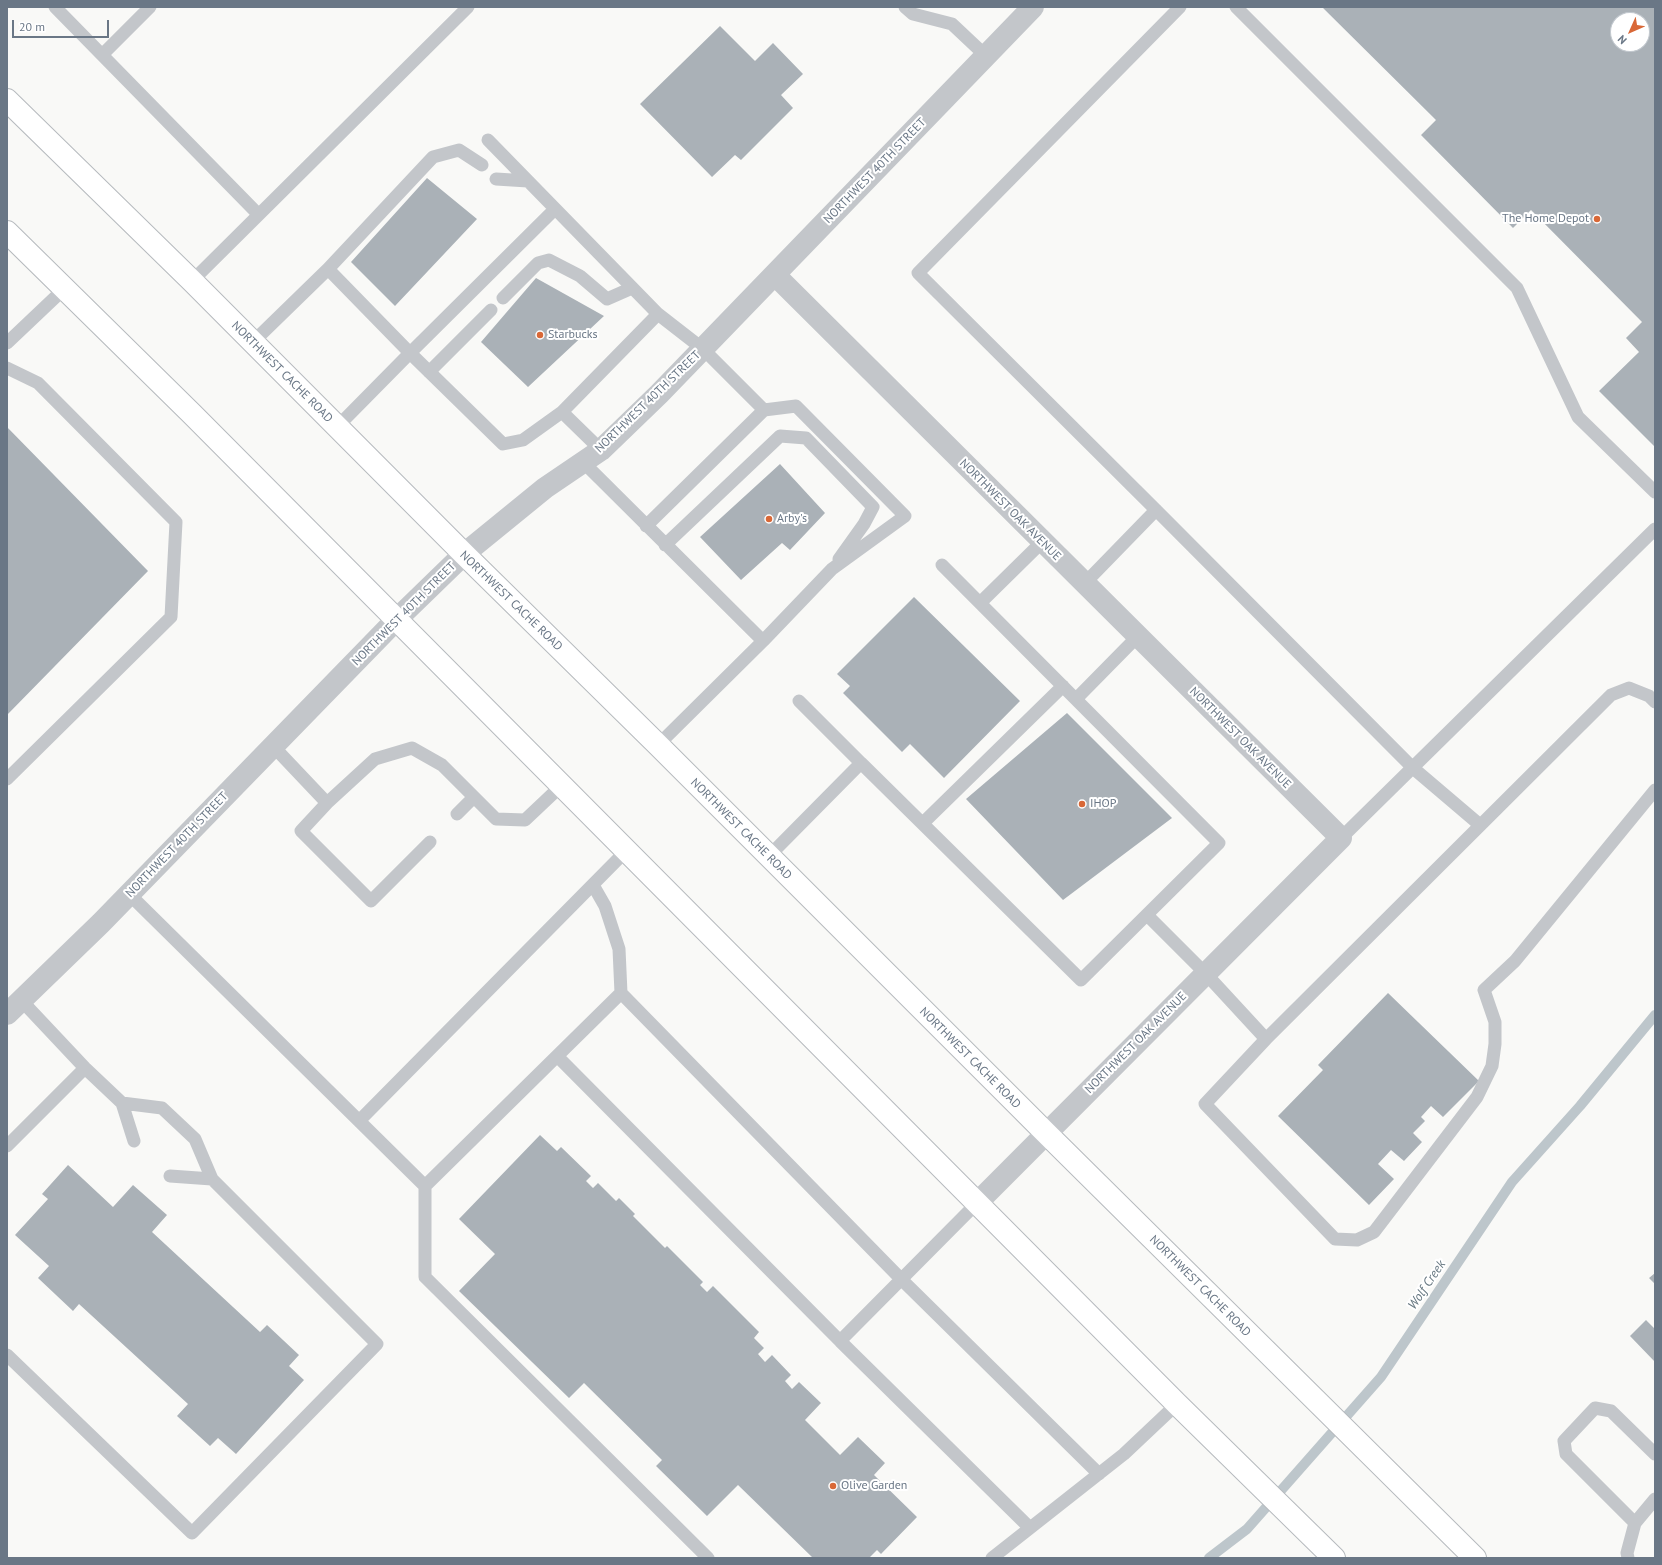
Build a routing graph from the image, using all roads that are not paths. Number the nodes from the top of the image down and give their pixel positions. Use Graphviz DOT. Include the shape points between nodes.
graph roads {
  1 [pos="54,7"];
  2 [pos="150,7"];
  3 [pos="468,7"];
  4 [pos="905,7"];
  5 [pos="937,7"];
  6 [pos="1033,7"];
  7 [pos="1180,7"];
  8 [pos="1236,7"];
  9 [pos="927,18"];
  10 [pos="102,55"];
  11 [pos="986,56"];
  12 [pos="7,100"];
  13 [pos="488,140"];
  14 [pos="482,164"];
  15 [pos="496,179"];
  16 [pos="528,181"];
  17 [pos="555,209"];
  18 [pos="258,214"];
  19 [pos="7,232"];
  20 [pos="328,269"];
  21 [pos="775,275"];
  22 [pos="192,281"];
  23 [pos="64,288"];
  24 [pos="632,288"];
  25 [pos="503,298"];
  26 [pos="491,310"];
  27 [pos="658,314"];
  28 [pos="7,343"];
  29 [pos="252,343"];
  30 [pos="703,349"];
  31 [pos="410,353"];
  32 [pos="7,368"];
  33 [pos="429,372"];
  34 [pos="764,410"];
  35 [pos="562,412"];
  36 [pos="337,427"];
  37 [pos="601,450"];
  38 [pos="584,463"];
  39 [pos="1655,492"];
  40 [pos="1156,510"];
  41 [pos="646,526"];
  42 [pos="1655,529"];
  43 [pos="1042,542"];
  44 [pos="665,545"];
  45 [pos="464,554"];
  46 [pos="942,565"];
  47 [pos="832,569"];
  48 [pos="1085,583"];
  49 [pos="980,603"];
  50 [pos="396,620"];
  51 [pos="1138,636"];
  52 [pos="763,641"];
  53 [pos="1063,686"];
  54 [pos="1076,699"];
  55 [pos="799,701"];
  56 [pos="1655,702"];
  57 [pos="658,745"];
  58 [pos="273,746"];
  59 [pos="861,763"];
  60 [pos="1413,768"];
  61 [pos="7,779"];
  62 [pos="562,786"];
  63 [pos="1655,790"];
  64 [pos="474,797"];
  65 [pos="327,803"];
  66 [pos="457,814"];
  67 [pos="923,824"];
  68 [pos="1480,825"];
  69 [pos="1341,838"];
  70 [pos="430,842"];
  71 [pos="626,851"];
  72 [pos="769,856"];
  73 [pos="593,885"];
  74 [pos="129,894"];
  75 [pos="1147,915"];
  76 [pos="1206,974"];
  77 [pos="622,993"];
  78 [pos="14,1007"];
  79 [pos="1266,1039"];
  80 [pos="558,1056"];
  81 [pos="85,1068"];
  82 [pos="122,1103"];
  83 [pos="359,1121"];
  84 [pos="1046,1133"];
  85 [pos="134,1141"];
  86 [pos="7,1146"];
  87 [pos="170,1176"];
  88 [pos="212,1179"];
  89 [pos="425,1186"];
  90 [pos="978,1202"];
  91 [pos="902,1279"];
  92 [pos="840,1341"];
  93 [pos="7,1355"];
  94 [pos="1178,1404"];
  95 [pos="1655,1454"];
  96 [pos="1099,1474"];
  97 [pos="1655,1499"];
  98 [pos="1634,1523"];
  99 [pos="1030,1528"];
  100 [pos="708,1558"];
  101 [pos="992,1558"];
  102 [pos="1334,1558"];
  103 [pos="1475,1558"];
  104 [pos="1628,1558"];
  1 -- 10 [label="lane"];
  2 -- 10 [label="lane"];
  3 -- 18 [label="lane"];
  4 -- 9 [label="lane" via="913,14"];
  5 -- 9 [label="lane"];
  6 -- 11 [label="street, NORTHWEST 40TH STREET"];
  7 -- 40 [label="lane" via="918,273"];
  8 -- 39 [label="lane" via="1517,288 1578,417"];
  9 -- 11 [label="lane" via="952,24"];
  10 -- 18 [label="lane"];
  11 -- 21 [label="street, NORTHWEST 40TH STREET"];
  12 -- 22 [label="main road, NORTHWEST CACHE ROAD"];
  13 -- 16 [label="lane"];
  14 -- 20 [label="lane" via="459,150 433,158"];
  15 -- 16 [label="lane"];
  16 -- 17 [label="lane"];
  17 -- 24 [label="lane"];
  17 -- 31 [label="lane"];
  18 -- 22 [label="lane"];
  19 -- 23 [label="main road"];
  20 -- 29 [label="lane"];
  20 -- 31 [label="lane"];
  21 -- 30 [label="street, NORTHWEST 40TH STREET"];
  21 -- 43 [label="street, NORTHWEST OAK AVENUE"];
  22 -- 29 [label="main road, NORTHWEST CACHE ROAD"];
  23 -- 28 [label="lane"];
  23 -- 50 [label="main road"];
  24 -- 25 [label="lane" via="607,299 580,276 549,260 538,263"];
  24 -- 27 [label="lane"];
  26 -- 33 [label="lane"];
  27 -- 30 [label="lane"];
  27 -- 35 [label="lane"];
  29 -- 36 [label="main road, NORTHWEST CACHE ROAD"];
  30 -- 34 [label="lane"];
  30 -- 37 [label="street, NORTHWEST 40TH STREET"];
  31 -- 33 [label="lane"];
  31 -- 36 [label="lane"];
  32 -- 61 [label="lane" via="38,383 176,522 171,617"];
  33 -- 35 [label="lane" via="503,444 522,440"];
  34 -- 41 [label="lane"];
  34 -- 47 [label="lane" via="796,406 905,516"];
  35 -- 37 [label="lane"];
  36 -- 45 [label="main road, NORTHWEST CACHE ROAD"];
  37 -- 38 [label="street, NORTHWEST 40TH STREET"];
  38 -- 41 [label="lane"];
  38 -- 45 [label="street, NORTHWEST 40TH STREET" via="545,488"];
  40 -- 48 [label="lane"];
  40 -- 60 [label="lane"];
  41 -- 44 [label="lane"];
  42 -- 60 [label="lane"];
  43 -- 48 [label="street, NORTHWEST OAK AVENUE"];
  43 -- 49 [label="lane"];
  44 -- 47 [label="lane" via="780,436 806,438 873,507"];
  44 -- 52 [label="lane"];
  45 -- 50 [label="street, NORTHWEST 40TH STREET"];
  45 -- 57 [label="main road, NORTHWEST CACHE ROAD"];
  46 -- 49 [label="lane"];
  47 -- 52 [label="lane"];
  48 -- 51 [label="street, NORTHWEST OAK AVENUE"];
  49 -- 53 [label="lane"];
  50 -- 58 [label="street, NORTHWEST 40TH STREET"];
  50 -- 62 [label="main road"];
  51 -- 54 [label="lane"];
  51 -- 69 [label="street, NORTHWEST OAK AVENUE"];
  52 -- 57 [label="lane"];
  53 -- 54 [label="lane"];
  53 -- 67 [label="lane"];
  54 -- 75 [label="lane" via="1220,843"];
  55 -- 59 [label="lane"];
  56 -- 68 [label="lane" via="1649,696 1629,688 1611,695"];
  57 -- 72 [label="main road, NORTHWEST CACHE ROAD"];
  58 -- 65 [label="lane"];
  58 -- 74 [label="street, NORTHWEST 40TH STREET"];
  59 -- 67 [label="lane"];
  59 -- 72 [label="lane"];
  60 -- 68 [label="lane"];
  60 -- 69 [label="lane"];
  62 -- 64 [label="lane" via="525,820 496,819"];
  62 -- 71 [label="main road"];
  63 -- 79 [label="lane" via="1515,961 1484,990 1496,1022 1492,1066 1477,1097 1374,1232 1357,1240 1335,1238 1205,1104"];
  64 -- 65 [label="lane" via="442,765 412,748 375,759"];
  64 -- 66 [label="lane"];
  65 -- 70 [label="lane" via="301,831 371,901"];
  67 -- 75 [label="lane" via="1081,980"];
  68 -- 79 [label="lane"];
  69 -- 76 [label="street, NORTHWEST OAK AVENUE"];
  71 -- 73 [label="lane"];
  71 -- 90 [label="main road"];
  72 -- 84 [label="main road, NORTHWEST CACHE ROAD"];
  73 -- 77 [label="lane" via="605,906 619,948"];
  73 -- 83 [label="lane"];
  74 -- 78 [label="street, NORTHWEST 40TH STREET"];
  74 -- 83 [label="lane"];
  75 -- 76 [label="lane"];
  76 -- 79 [label="lane"];
  76 -- 84 [label="street, NORTHWEST OAK AVENUE"];
  77 -- 80 [label="lane"];
  77 -- 91 [label="lane"];
  78 -- 81 [label="lane"];
  80 -- 89 [label="lane"];
  80 -- 92 [label="lane"];
  81 -- 82 [label="lane"];
  81 -- 86 [label="lane"];
  82 -- 85 [label="lane"];
  82 -- 88 [label="lane" via="162,1108 195,1138"];
  83 -- 89 [label="lane"];
  84 -- 90 [label="street, NORTHWEST OAK AVENUE"];
  84 -- 103 [label="main road, NORTHWEST CACHE ROAD"];
  87 -- 88 [label="lane"];
  88 -- 93 [label="lane" via="377,1344 192,1533"];
  89 -- 100 [label="lane" via="424,1277"];
  90 -- 91 [label="lane"];
  90 -- 94 [label="main road"];
  91 -- 92 [label="lane"];
  91 -- 96 [label="lane"];
  92 -- 99 [label="lane"];
  94 -- 96 [label="lane"];
  94 -- 102 [label="main road"];
  95 -- 98 [label="lane" via="1611,1411 1595,1408 1564,1440 1566,1454"];
  96 -- 99 [label="lane"];
  97 -- 98 [label="lane"];
  98 -- 104 [label="lane"];
  99 -- 101 [label="lane"];
}
